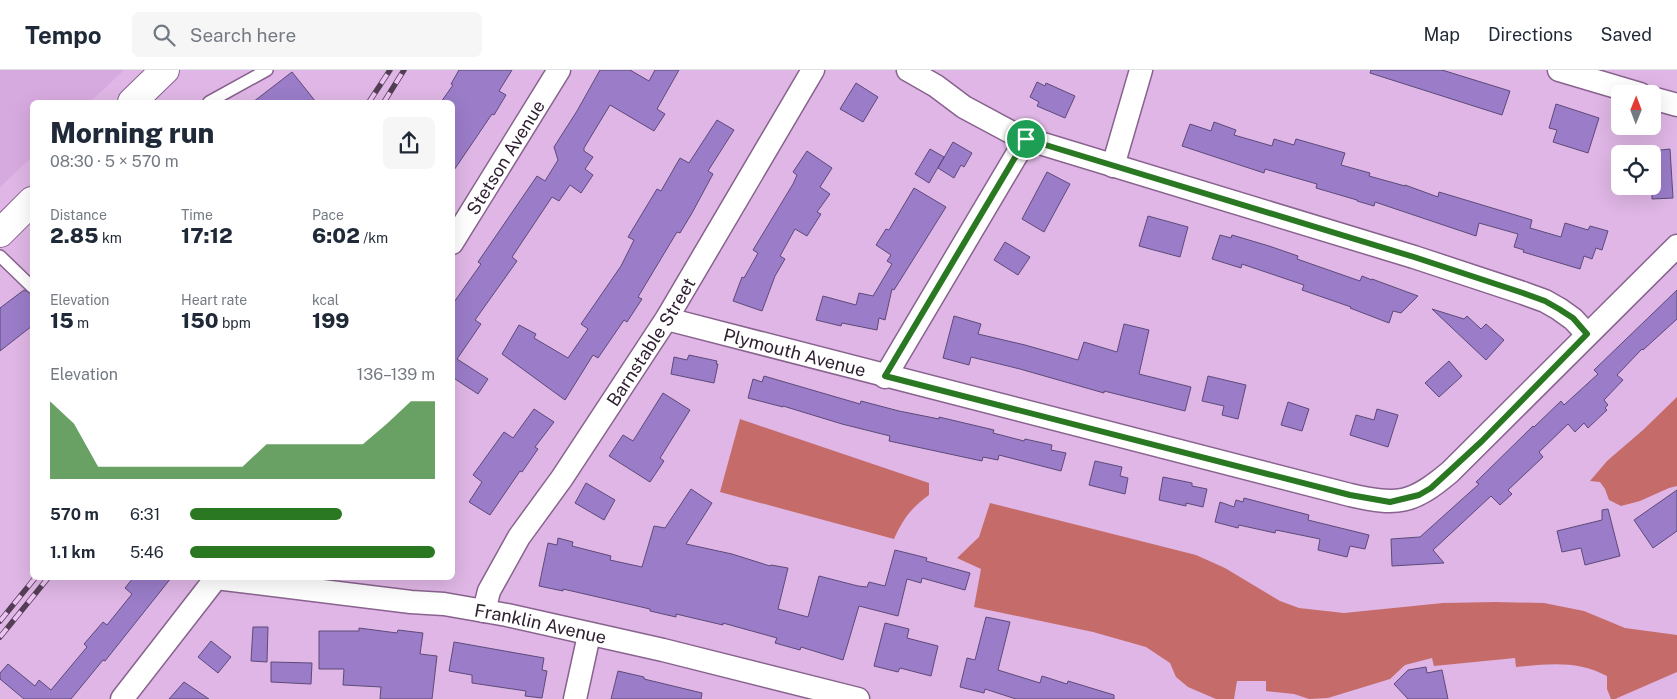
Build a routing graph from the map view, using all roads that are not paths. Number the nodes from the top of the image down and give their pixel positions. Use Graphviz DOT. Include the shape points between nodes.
graph roads {
  1 [pos="165,70"];
  2 [pos="267,70"];
  3 [pos="559,70"];
  4 [pos="813,70"];
  5 [pos="908,70"];
  6 [pos="1141,70"];
  7 [pos="1559,70"];
  8 [pos="1611,85"];
  9 [pos="134,100"];
  10 [pos="213,100"];
  11 [pos="1661,100"];
  12 [pos="1677,104"];
  13 [pos="1026,139"];
  14 [pos="1113,166"];
  15 [pos="30,204"];
  16 [pos="0,233"];
  17 [pos="455,239"];
  18 [pos="1677,246"];
  19 [pos="0,256"];
  20 [pos="30,285"];
  21 [pos="667,319"];
  22 [pos="1587,334"];
  23 [pos="885,376"];
  24 [pos="214,580"];
  25 [pos="232,580"];
  26 [pos="484,611"];
  27 [pos="588,635"];
  28 [pos="122,699"];
  29 [pos="575,699"];
  30 [pos="858,699"];
  1 -- 9 [label="main road"];
  2 -- 10 [label="lane"];
  3 -- 17 [label="street, Stetson Avenue"];
  4 -- 21 [label="street, Barnstable Street"];
  5 -- 13 [label="street" via="964,107"];
  6 -- 14 [label="street"];
  7 -- 8 [label="street"];
  11 -- 12 [label="street"];
  13 -- 14 [label="street"];
  13 -- 23 [label="street"];
  14 -- 22 [label="street" via="1523,293 1559,309 1573,318"];
  15 -- 16 [label="main road"];
  18 -- 22 [label="street, Plymouth Avenue"];
  19 -- 20 [label="lane"];
  21 -- 23 [label="street, Plymouth Avenue"];
  21 -- 26 [label="street, Barnstable Street" via="519,537 489,591"];
  22 -- 23 [label="street, Plymouth Avenue" via="1450,472 1419,495 1390,502 1350,495"];
  24 -- 28 [label="street"];
  25 -- 26 [label="street, Franklin Avenue"];
  26 -- 27 [label="street, Franklin Avenue"];
  27 -- 29 [label="street"];
  27 -- 30 [label="street, Franklin Avenue" via="663,650"];
}
